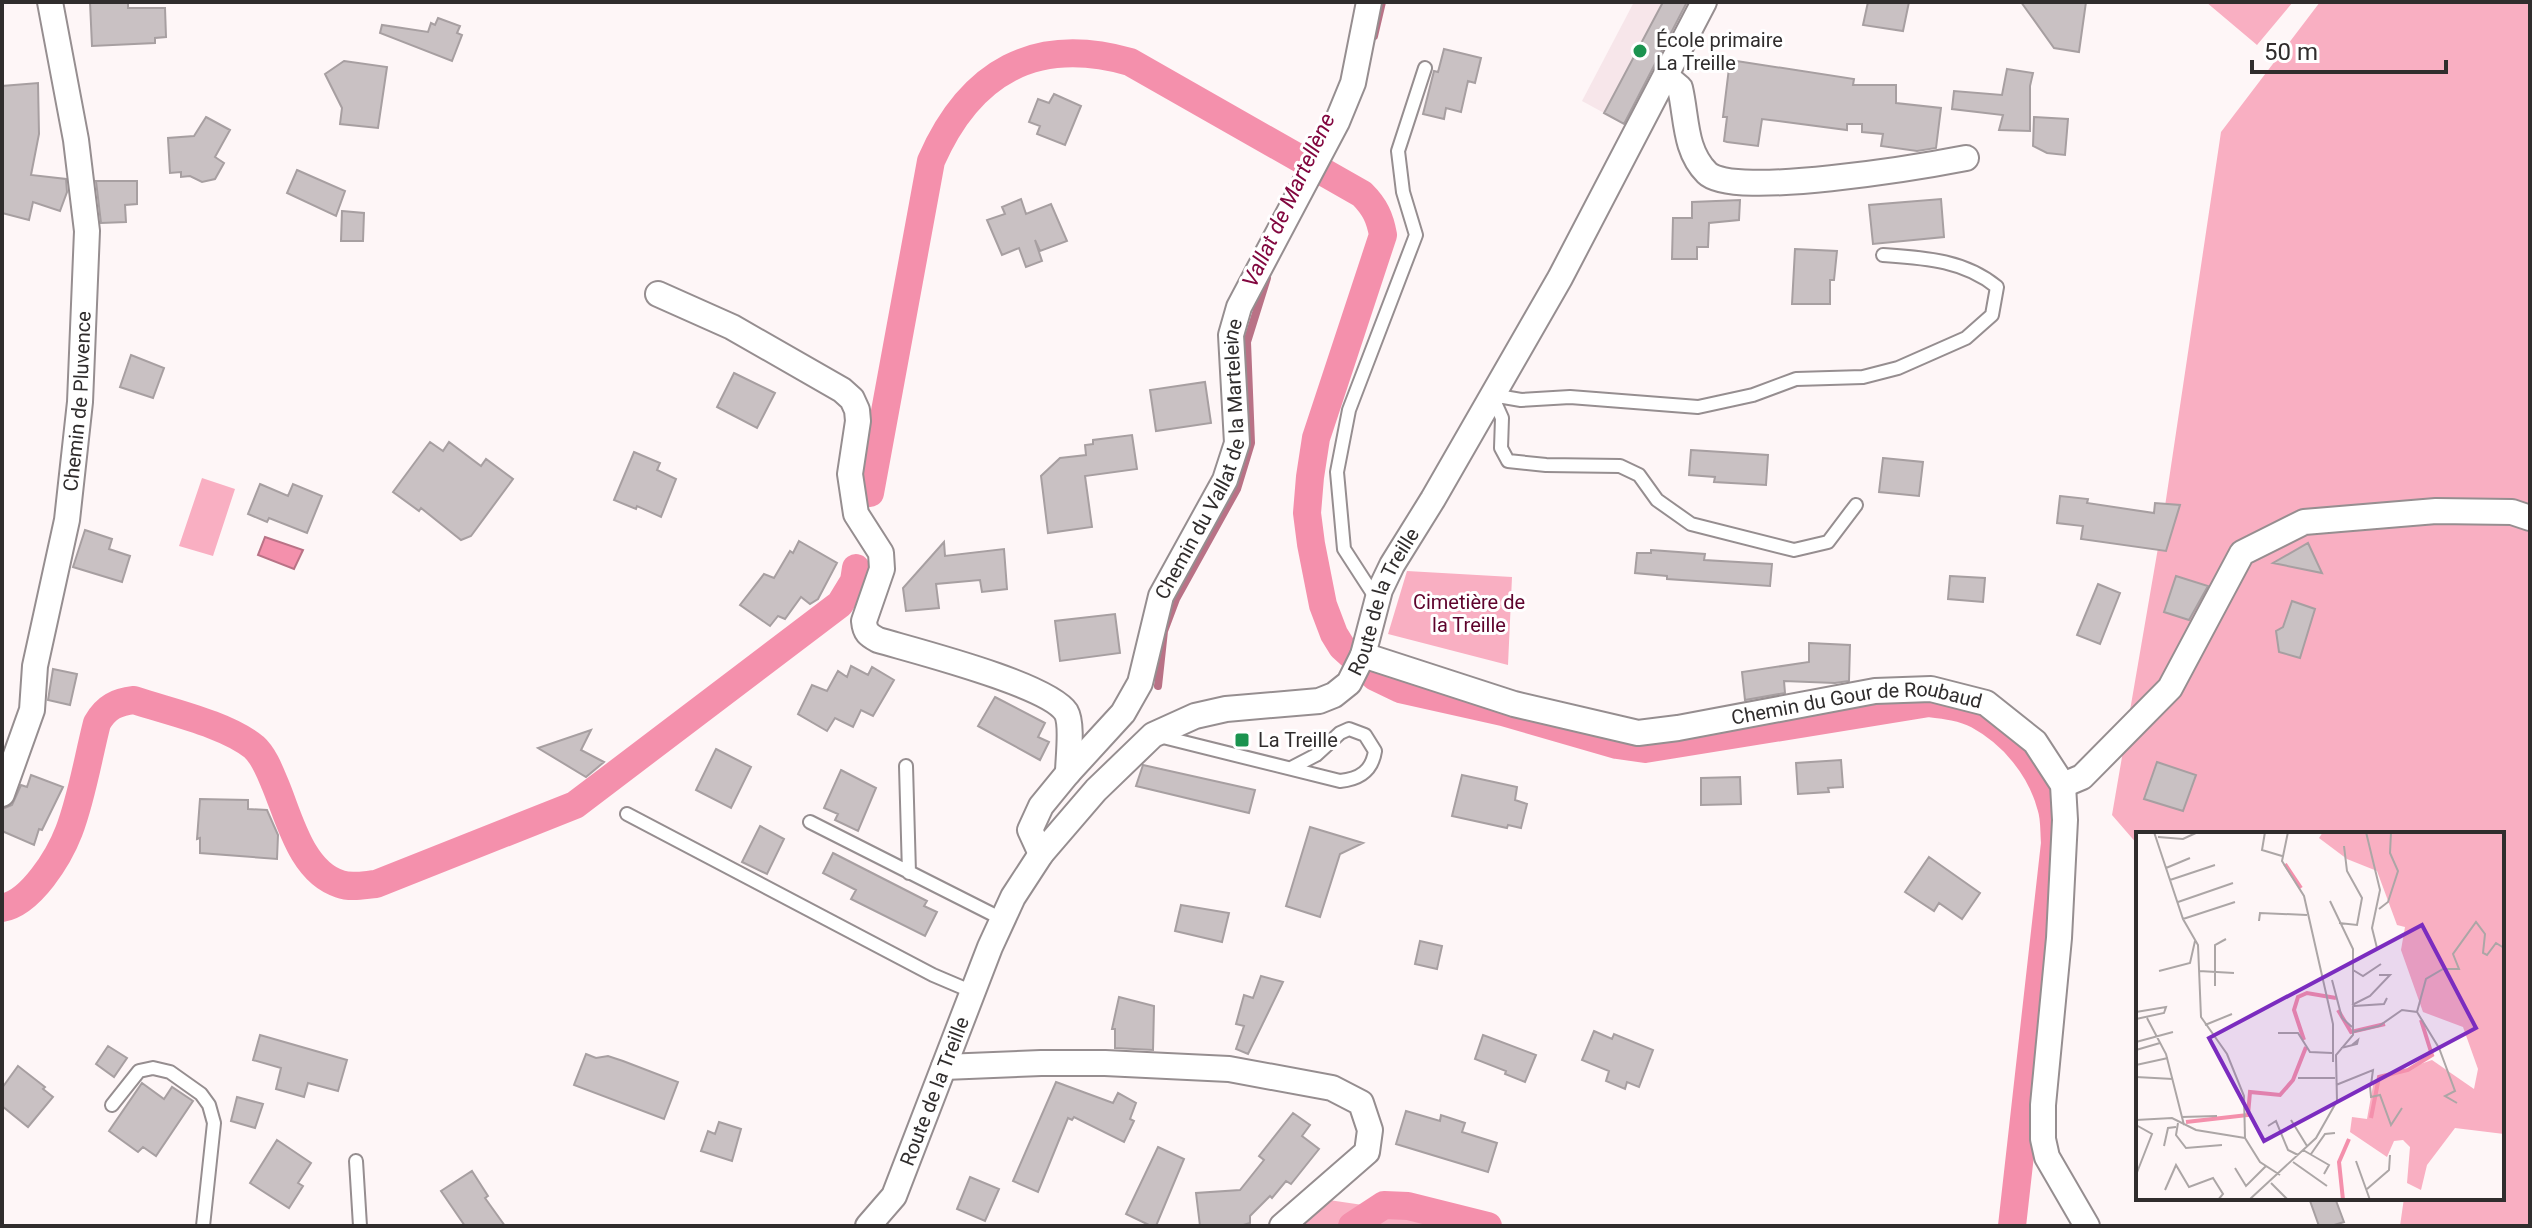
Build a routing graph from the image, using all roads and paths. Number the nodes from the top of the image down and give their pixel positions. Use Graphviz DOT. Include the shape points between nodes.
graph roads {
  1 [pos="50,2"];
  2 [pos="1369,2"];
  3 [pos="1704,2"];
  4 [pos="1425,68"];
  5 [pos="1667,77"];
  6 [pos="1966,158"];
  7 [pos="1883,255"];
  8 [pos="658,294"];
  9 [pos="1492,395"];
  10 [pos="1856,505"];
  11 [pos="2530,518"];
  12 [pos="1377,600"];
  13 [pos="1361,660"];
  14 [pos="1153,735"];
  15 [pos="906,766"];
  16 [pos="1291,768"];
  17 [pos="1068,773"];
  18 [pos="2063,785"];
  19 [pos="2,794"];
  20 [pos="627,814"];
  21 [pos="810,822"];
  22 [pos="1041,854"];
  23 [pos="909,873"];
  24 [pos="1002,919"];
  25 [pos="973,992"];
  26 [pos="944,1067"];
  27 [pos="112,1105"];
  28 [pos="356,1161"];
  29 [pos="203,1226"];
  30 [pos="360,1226"];
  31 [pos="868,1226"];
  32 [pos="1282,1226"];
  33 [pos="2087,1226"];
  1 -- 19 [label="street, Chemin de Pluvence" via="87,231 80,402 67,520 35,666 32,710"];
  2 -- 17 [label="street, Chemin du Vallat de la Marteleine" via="1353,83 1337,122 1239,307 1231,335 1237,443 1225,480 1161,596 1140,683 1123,713"];
  3 -- 5 [label="street, Route de la Treille"];
  4 -- 12 [label="lane" via="1398,151 1416,235 1349,410 1337,472 1344,549"];
  5 -- 6 [label="street" via="1680,88 1690,146 1699,163 1710,177 1730,183 1879,174"];
  5 -- 9 [label="street, Route de la Treille"];
  7 -- 9 [label="lane" via="1927,258 1979,273 1997,287 1992,315 1966,338 1898,368 1863,377 1796,379 1698,407"];
  8 -- 17 [label="street" via="732,327 852,399 858,421 850,474 856,514 881,553 882,569 864,621 868,635 1016,683 1065,710"];
  9 -- 10 [label="lane" via="1502,418 1501,448 1508,461 1620,466 1639,475 1657,500 1691,524 1794,550 1828,542"];
  9 -- 12 [label="street, Route de la Treille" via="1392,565"];
  11 -- 18 [label="street" via="2512,512 2436,511 2304,522 2242,553 2170,688 2082,777"];
  12 -- 13 [label="street, Route de la Treille"];
  13 -- 14 [label="street, Route de la Treille" via="1349,683 1319,701 1212,711"];
  13 -- 18 [label="street, Chemin du Gour de Roubaud" via="1638,733 1875,691 1931,689 1986,703 2035,742"];
  14 -- 16 [label="lane"];
  14 -- 22 [label="street, Route de la Treille"];
  15 -- 23 [label="lane"];
  16 -- 16 [label="lane" via="1349,729 1365,735 1375,751 1367,772 1350,780"];
  17 -- 22 [label="street, Chemin du Vallat de la Marteleine" via="1041,806 1030,830"];
  18 -- 33 [label="street" via="2059,938 2043,1139 2047,1157"];
  20 -- 25 [label="lane"];
  21 -- 23 [label="lane"];
  22 -- 24 [label="street, Route de la Treille"];
  23 -- 24 [label="lane"];
  24 -- 25 [label="street, Route de la Treille"];
  25 -- 26 [label="street, Route de la Treille"];
  26 -- 31 [label="street, Route de la Treille" via="894,1196"];
  26 -- 32 [label="street" via="1041,1063 1229,1069 1332,1088 1361,1103 1370,1130 1367,1152"];
  27 -- 29 [label="lane" via="139,1071 153,1068 170,1072 201,1094 214,1123"];
  28 -- 30 [label="lane"];
}
